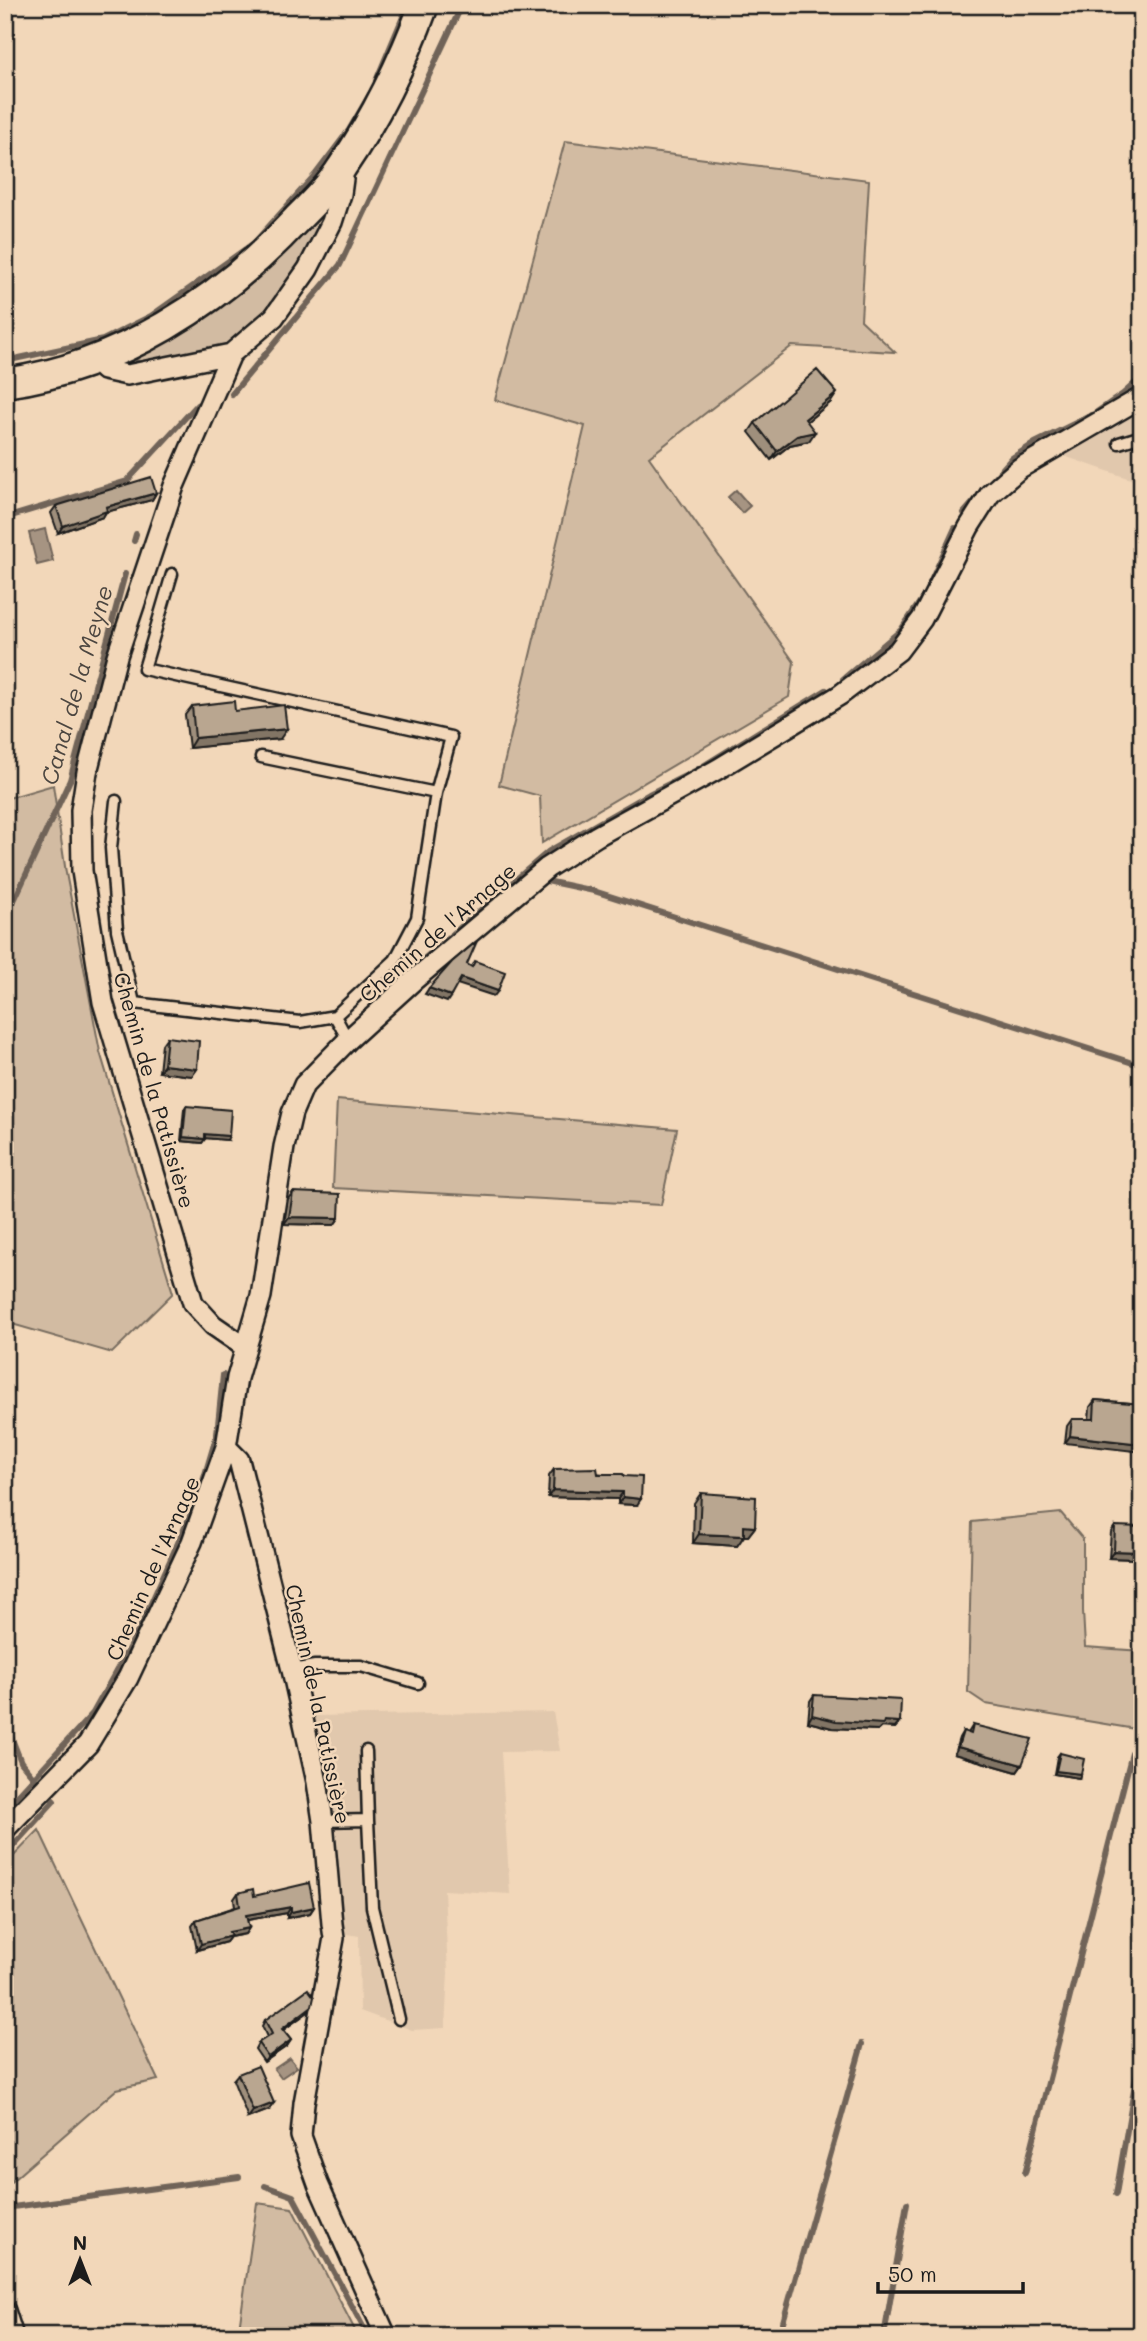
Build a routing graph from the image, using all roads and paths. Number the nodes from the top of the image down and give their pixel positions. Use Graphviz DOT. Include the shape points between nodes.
graph roads {
  1 [pos="424,5"];
  2 [pos="341,169"];
  3 [pos="231,354"];
  4 [pos="94,360"];
  5 [pos="5,383"];
  6 [pos="1142,397"];
  7 [pos="1142,436"];
  8 [pos="1119,443"];
  9 [pos="172,574"];
  10 [pos="261,757"];
  11 [pos="436,793"];
  12 [pos="116,801"];
  13 [pos="335,1016"];
  14 [pos="348,1040"];
  15 [pos="245,1347"];
  16 [pos="226,1447"];
  17 [pos="292,1670"];
  18 [pos="418,1683"];
  19 [pos="366,1751"];
  20 [pos="368,1820"];
  21 [pos="323,1821"];
  22 [pos="5,1829"];
  23 [pos="399,2019"];
  24 [pos="5,2311"];
  25 [pos="13,2336"];
  26 [pos="386,2336"];
  1 -- 2 [label="street" via="394,77"];
  2 -- 3 [label="street, Chemin de la Patissière" via="344,178 332,222 308,269 274,317"];
  2 -- 4 [label="street" via="272,246 192,311"];
  3 -- 4 [label="street" via="127,375 104,370"];
  3 -- 15 [label="street, Chemin de la Patissière" via="174,486 117,656 87,772 81,859 103,1002 193,1303 213,1325"];
  4 -- 5 [label="street" via="58,373"];
  6 -- 14 [label="street, Chemin de l'Arnage" via="1020,468 990,494 922,620 898,651 840,695 547,868"];
  7 -- 8 [label="lane"];
  9 -- 11 [label="lane" via="144,669 451,737"];
  10 -- 11 [label="lane"];
  11 -- 13 [label="lane" via="417,918 395,960"];
  12 -- 13 [label="lane" via="110,848 117,930 134,1003 300,1022"];
  13 -- 14 [label="lane"];
  14 -- 15 [label="street, Chemin de l'Arnage" via="304,1085 292,1113 261,1296"];
  15 -- 16 [label="street, Chemin de l'Arnage"];
  16 -- 17 [label="street, Chemin de la Patissière" via="239,1460"];
  16 -- 22 [label="street, Chemin de l'Arnage" via="192,1542 128,1678 88,1744"];
  17 -- 18 [label="lane" via="362,1665"];
  17 -- 21 [label="street, Chemin de la Patissière"];
  19 -- 20 [label="lane"];
  20 -- 21 [label="lane"];
  20 -- 23 [label="lane" via="372,1907"];
  21 -- 26 [label="street, Chemin de la Patissière" via="334,1938 301,2136"];
  24 -- 25 [label="street"];
}
